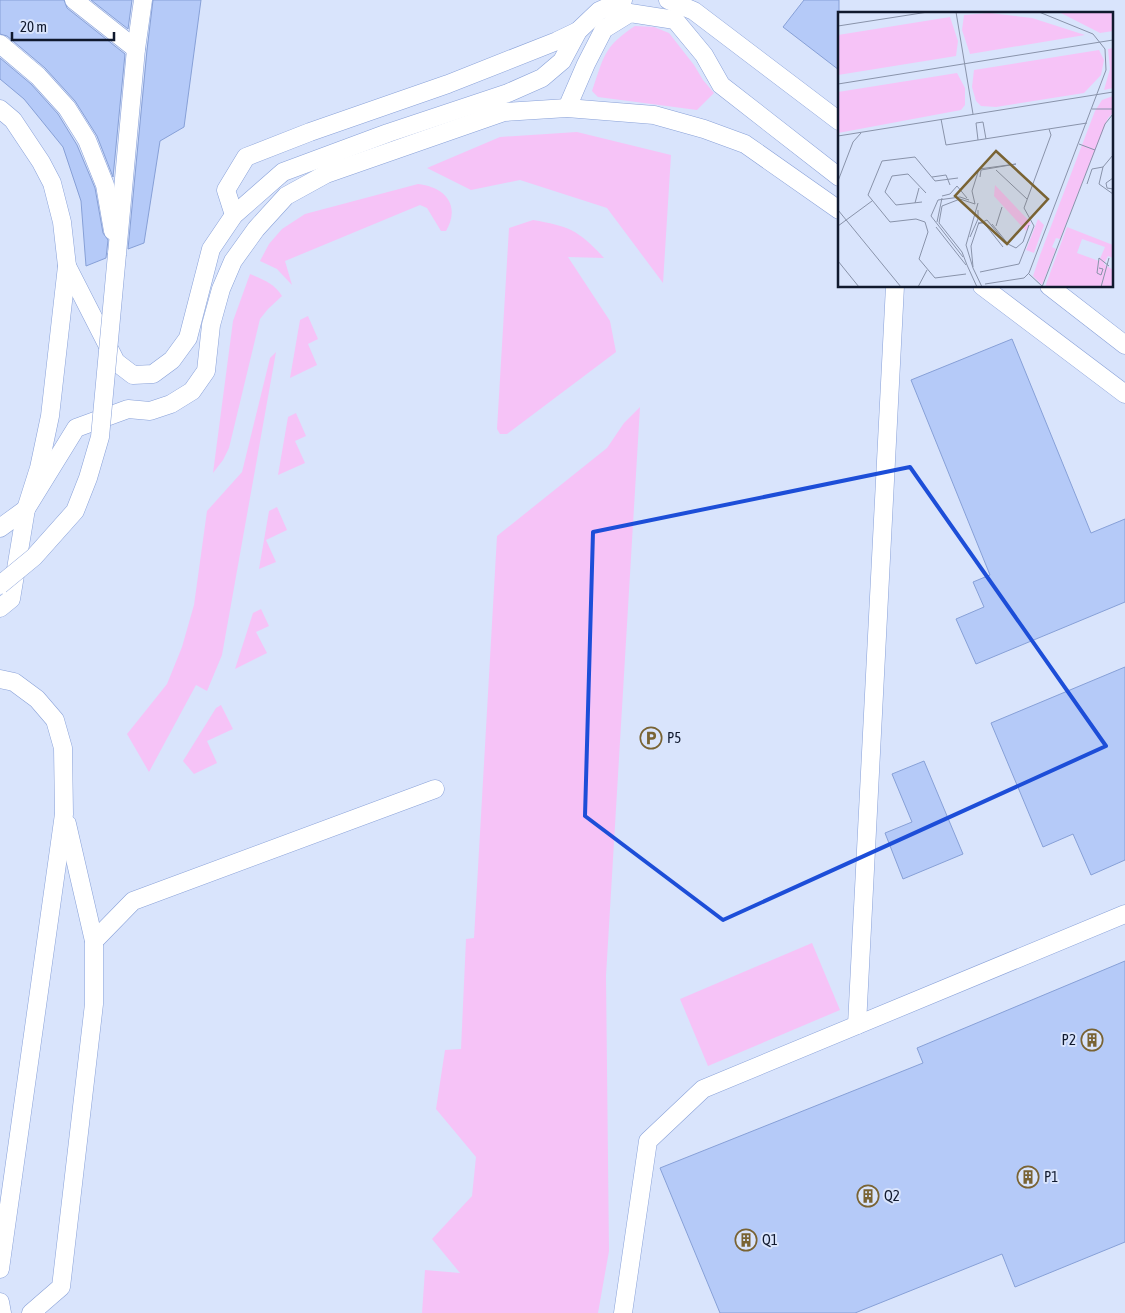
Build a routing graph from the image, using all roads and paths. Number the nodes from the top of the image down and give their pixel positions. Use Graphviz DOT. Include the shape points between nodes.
graph roads {
  1 [pos="74,0"];
  2 [pos="143,0"];
  3 [pos="623,0"];
  4 [pos="668,0"];
  5 [pos="578,31"];
  6 [pos="0,44"];
  7 [pos="136,49"];
  8 [pos="567,108"];
  9 [pos="0,109"];
  10 [pos="838,120"];
  11 [pos="838,176"];
  12 [pos="838,209"];
  13 [pos="234,216"];
  14 [pos="117,254"];
  15 [pos="67,266"];
  16 [pos="895,288"];
  17 [pos="985,288"];
  18 [pos="1052,288"];
  19 [pos="1125,345"];
  20 [pos="1125,394"];
  21 [pos="26,509"];
  22 [pos="0,528"];
  23 [pos="0,585"];
  24 [pos="0,608"];
  25 [pos="0,679"];
  26 [pos="435,789"];
  27 [pos="64,814"];
  28 [pos="1125,914"];
  29 [pos="94,940"];
  30 [pos="857,1024"];
  31 [pos="0,1269"];
  32 [pos="0,1302"];
  33 [pos="2,1313"];
  34 [pos="30,1313"];
  35 [pos="623,1313"];
  1 -- 7 [label="lane"];
  2 -- 7 [label="lane"];
  3 -- 5 [label="lane" via="599,11"];
  4 -- 10 [label="lane" via="694,11"];
  5 -- 13 [label="lane" via="562,61 542,78 508,93 283,172"];
  5 -- 13 [label="lane" via="448,84 246,157 226,190"];
  6 -- 14 [label="lane" via="38,76 66,108 87,140 105,185"];
  7 -- 14 [label="lane"];
  8 -- 11 [label="lane" via="604,29 630,13 675,20 704,55 722,85"];
  8 -- 12 [label="lane" via="654,115 704,128 745,144"];
  8 -- 21 [label="lane" via="504,112 326,174 286,196 233,261 211,325 206,370 192,391 150,412 128,409 76,428"];
  9 -- 15 [label="lane" via="13,120 52,183 62,222"];
  13 -- 15 [label="lane" via="211,249 188,338 172,360 153,374 133,375 116,362"];
  14 -- 23 [label="lane, bridge" via="100,438 88,478 75,511 34,557"];
  15 -- 21 [label="lane" via="50,416"];
  16 -- 30 [label="lane"];
  17 -- 20 [label="lane"];
  18 -- 19 [label="lane"];
  21 -- 22 [label="lane"];
  21 -- 24 [label="lane" via="11,599"];
  25 -- 27 [label="lane" via="14,682 37,699 55,720 63,748"];
  26 -- 29 [label="lane" via="133,901"];
  27 -- 29 [label="lane"];
  27 -- 31 [label="lane"];
  28 -- 30 [label="lane"];
  29 -- 34 [label="lane" via="94,1004 64,1270 61,1287"];
  30 -- 35 [label="lane" via="703,1089 648,1141"];
  32 -- 33 [label="lane"];
}
